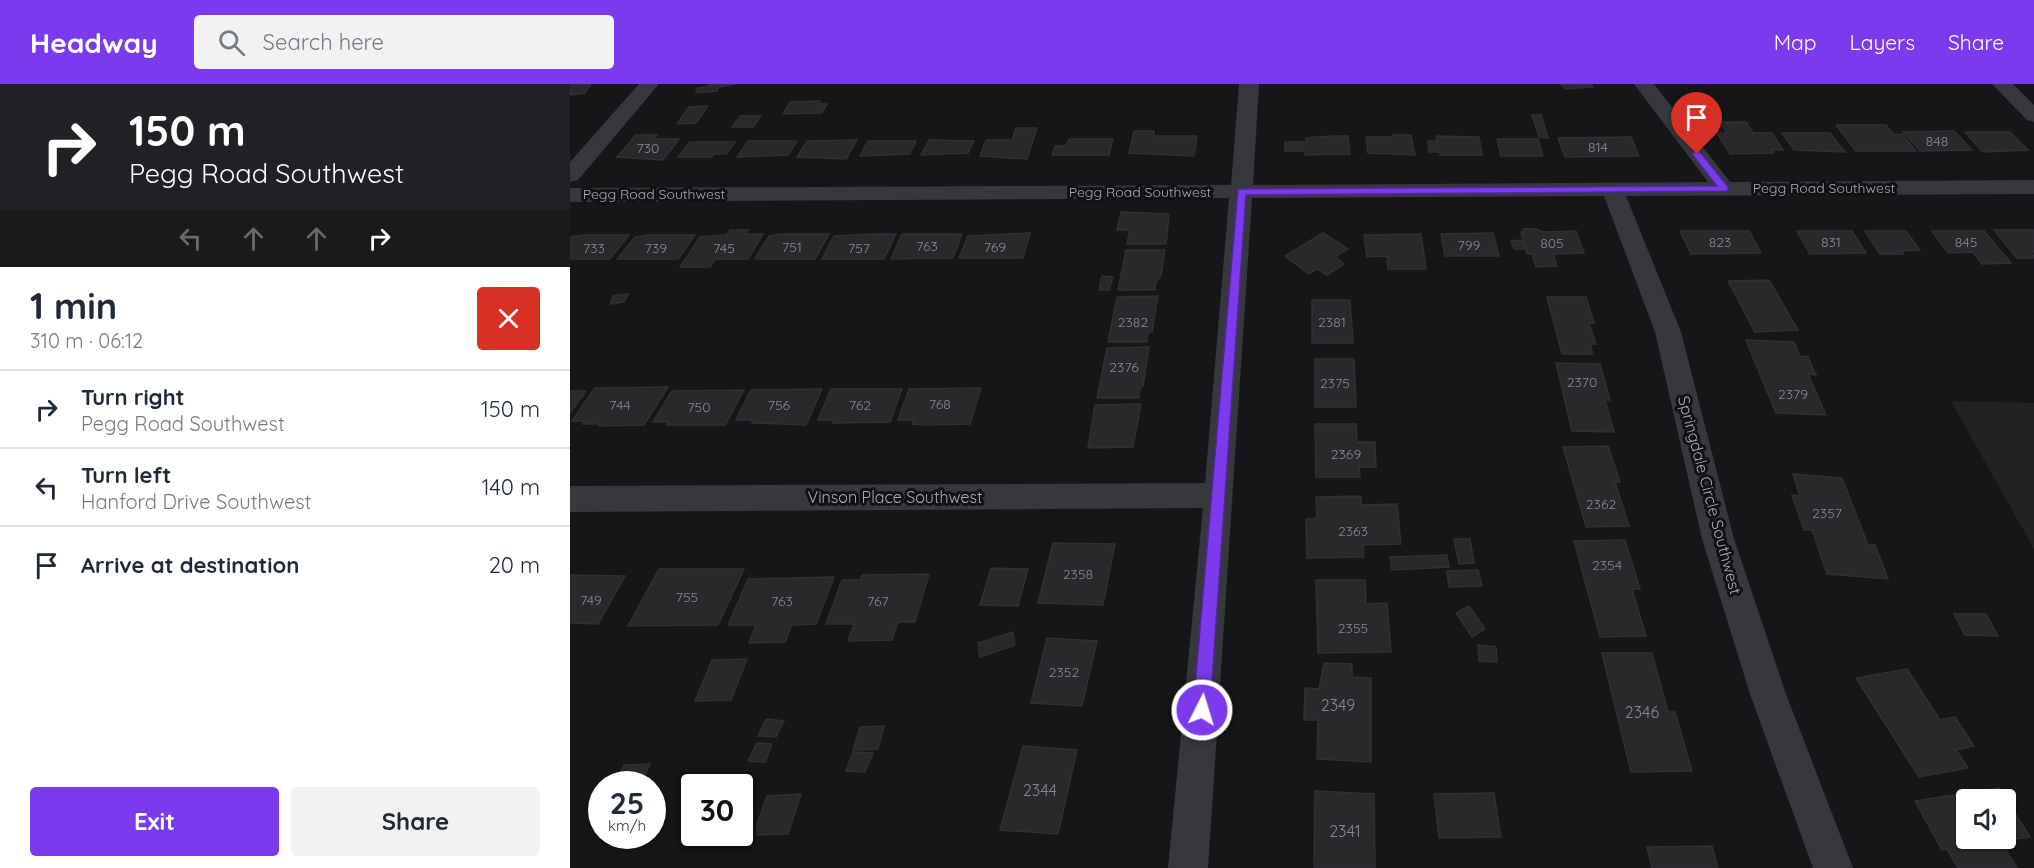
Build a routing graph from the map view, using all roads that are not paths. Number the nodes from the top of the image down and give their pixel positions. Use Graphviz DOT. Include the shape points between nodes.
graph roads {
  1 [pos="649,84"];
  2 [pos="1249,84"];
  3 [pos="1644,84"];
  4 [pos="2002,84"];
  5 [pos="2034,116"];
  6 [pos="570,175"];
  7 [pos="2034,187"];
  8 [pos="1612,189"];
  9 [pos="1724,189"];
  10 [pos="1242,192"];
  11 [pos="570,195"];
  12 [pos="1219,495"];
  13 [pos="570,499"];
  14 [pos="1188,868"];
  15 [pos="1833,868"];
  1 -- 6 [label="street"];
  2 -- 10 [label="street"];
  3 -- 9 [label="street"];
  4 -- 5 [label="street"];
  7 -- 9 [label="street, Pegg Road Southwest"];
  8 -- 9 [label="street, Pegg Road Southwest"];
  8 -- 10 [label="street, Pegg Road Southwest"];
  8 -- 15 [label="street, Springdale Circle Southwest" via="1668,332 1719,539 1768,694"];
  10 -- 11 [label="street, Pegg Road Southwest"];
  10 -- 12 [label="street"];
  12 -- 13 [label="street, Vinson Place Southwest"];
  12 -- 14 [label="street"];
}
